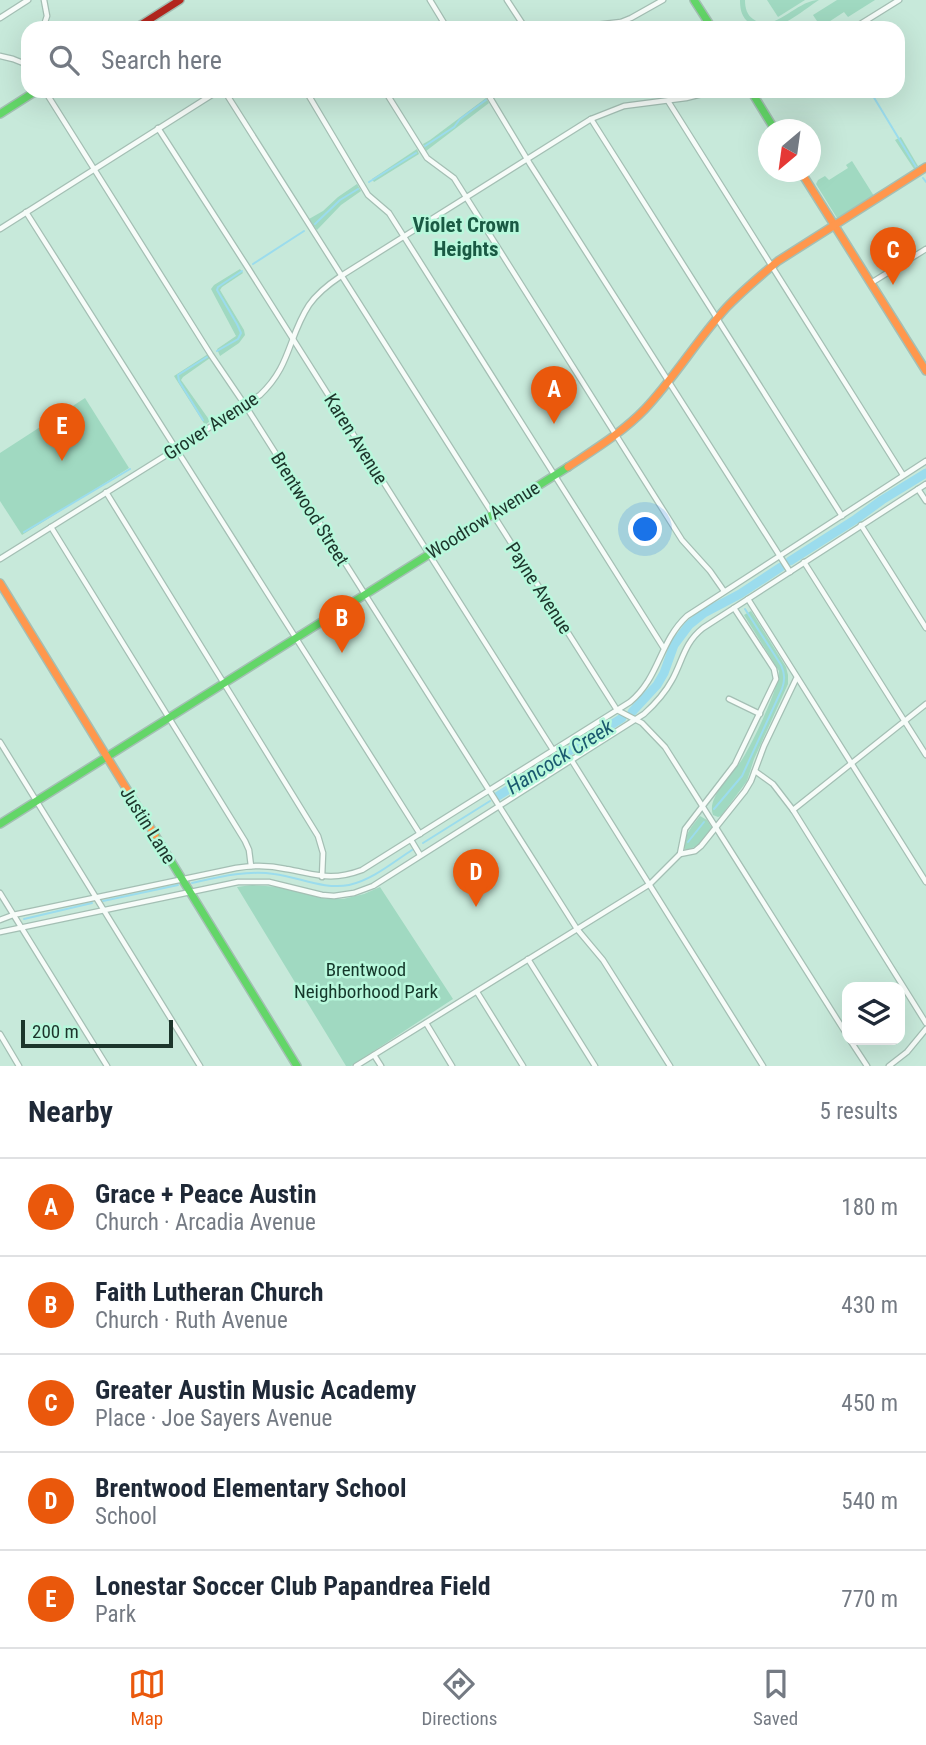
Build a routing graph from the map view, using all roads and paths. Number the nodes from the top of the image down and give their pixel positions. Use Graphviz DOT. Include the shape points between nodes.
graph roads {
  1 [pos="29,0"];
  2 [pos="44,0"];
  3 [pos="180,0"];
  4 [pos="430,0"];
  5 [pos="507,0"];
  6 [pos="663,0"];
  7 [pos="694,0"];
  8 [pos="899,0"];
  9 [pos="0,18"];
  10 [pos="45,21"];
  11 [pos="147,21"];
  12 [pos="443,21"];
  13 [pos="521,21"];
  14 [pos="624,21"];
  15 [pos="708,21"];
  16 [pos="865,21"];
  17 [pos="0,56"];
  18 [pos="21,62"];
  19 [pos="25,98"];
  20 [pos="49,98"];
  21 [pos="207,98"];
  22 [pos="229,98"];
  23 [pos="310,98"];
  24 [pos="389,98"];
  25 [pos="490,98"];
  26 [pos="685,98"];
  27 [pos="755,98"];
  28 [pos="668,101"];
  29 [pos="0,114"];
  30 [pos="591,119"];
  31 [pos="768,119"];
  32 [pos="158,128"];
  33 [pos="527,159"];
  34 [pos="926,167"];
  35 [pos="94,169"];
  36 [pos="808,182"];
  37 [pos="466,198"];
  38 [pos="26,212"];
  39 [pos="835,225"];
  40 [pos="0,229"];
  41 [pos="404,236"];
  42 [pos="926,249"];
  43 [pos="771,267"];
  44 [pos="341,276"];
  45 [pos="872,283"];
  46 [pos="717,319"];
  47 [pos="293,340"];
  48 [pos="926,371"];
  49 [pos="669,382"];
  50 [pos="245,405"];
  51 [pos="616,435"];
  52 [pos="176,449"];
  53 [pos="926,461"];
  54 [pos="555,475"];
  55 [pos="903,475"];
  56 [pos="926,484"];
  57 [pos="918,489"];
  58 [pos="106,492"];
  59 [pos="926,501"];
  60 [pos="492,515"];
  61 [pos="842,516"];
  62 [pos="861,525"];
  63 [pos="51,527"];
  64 [pos="429,554"];
  65 [pos="780,556"];
  66 [pos="0,559"];
  67 [pos="804,562"];
  68 [pos="790,572"];
  69 [pos="0,583"];
  70 [pos="724,591"];
  71 [pos="365,595"];
  72 [pos="748,599"];
  73 [pos="734,608"];
  74 [pos="926,628"];
  75 [pos="296,639"];
  76 [pos="664,648"];
  77 [pos="797,678"];
  78 [pos="224,684"];
  79 [pos="729,699"];
  80 [pos="926,704"];
  81 [pos="617,710"];
  82 [pos="760,714"];
  83 [pos="170,719"];
  84 [pos="635,720"];
  85 [pos="905,721"];
  86 [pos="0,742"];
  87 [pos="553,750"];
  88 [pos="926,755"];
  89 [pos="107,758"];
  90 [pos="572,761"];
  91 [pos="852,763"];
  92 [pos="755,771"];
  93 [pos="489,790"];
  94 [pos="37,802"];
  95 [pos="499,806"];
  96 [pos="702,806"];
  97 [pos="793,810"];
  98 [pos="0,824"];
  99 [pos="715,827"];
  100 [pos="420,834"];
  101 [pos="411,840"];
  102 [pos="680,854"];
  103 [pos="421,855"];
  104 [pos="251,866"];
  105 [pos="322,877"];
  106 [pos="182,879"];
  107 [pos="926,881"];
  108 [pos="650,884"];
  109 [pos="190,891"];
  110 [pos="0,893"];
  111 [pos="95,897"];
  112 [pos="103,910"];
  113 [pos="13,915"];
  114 [pos="0,920"];
  115 [pos="21,927"];
  116 [pos="577,929"];
  117 [pos="0,932"];
  118 [pos="528,959"];
  119 [pos="477,992"];
  120 [pos="426,1023"];
  121 [pos="926,1026"];
  122 [pos="842,1027"];
  123 [pos="0,1034"];
  124 [pos="853,1045"];
  125 [pos="374,1055"];
  126 [pos="19,1066"];
  127 [pos="107,1066"];
  128 [pos="200,1066"];
  129 [pos="297,1066"];
  130 [pos="356,1066"];
  131 [pos="381,1066"];
  132 [pos="452,1066"];
  133 [pos="523,1066"];
  134 [pos="595,1066"];
  135 [pos="670,1066"];
  136 [pos="763,1066"];
  137 [pos="867,1066"];
  138 [pos="888,1066"];
  1 -- 9 [label="street"];
  2 -- 10 [label="street"];
  3 -- 11 [label="street"];
  4 -- 12 [label="street"];
  5 -- 13 [label="street"];
  6 -- 14 [label="street"];
  7 -- 15 [label="street"];
  8 -- 16 [label="street"];
  17 -- 18 [label="street"];
  19 -- 29 [label="street"];
  20 -- 35 [label="street, Brentwood Street"];
  21 -- 32 [label="street"];
  22 -- 44 [label="street, Payne Avenue"];
  23 -- 41 [label="street" via="368,195 389,213"];
  24 -- 37 [label="street" via="427,158 454,178"];
  25 -- 33 [label="street"];
  26 -- 28 [label="street, Grover Avenue"];
  27 -- 31 [label="street"];
  28 -- 30 [label="street, Grover Avenue" via="624,106"];
  28 -- 43 [label="street"];
  30 -- 33 [label="street, Grover Avenue"];
  30 -- 46 [label="street"];
  32 -- 35 [label="street"];
  32 -- 47 [label="street, Karen Avenue"];
  33 -- 37 [label="street, Grover Avenue"];
  33 -- 49 [label="street"];
  34 -- 39 [label="street, Woodrow Avenue"];
  35 -- 38 [label="street"];
  35 -- 50 [label="street, Brentwood Street"];
  36 -- 39 [label="street"];
  37 -- 41 [label="street, Grover Avenue"];
  37 -- 51 [label="street"];
  38 -- 40 [label="street"];
  38 -- 52 [label="street"];
  39 -- 43 [label="street, Woodrow Avenue"];
  39 -- 45 [label="street"];
  41 -- 44 [label="street, Grover Avenue"];
  41 -- 54 [label="street"];
  42 -- 45 [label="street"];
  43 -- 46 [label="street, Woodrow Avenue"];
  43 -- 55 [label="street"];
  44 -- 47 [label="street, Grover Avenue" via="315,297"];
  44 -- 60 [label="street, Payne Avenue"];
  45 -- 48 [label="street"];
  46 -- 49 [label="street, Woodrow Avenue"];
  46 -- 61 [label="street"];
  47 -- 50 [label="street, Grover Avenue" via="271,384"];
  47 -- 64 [label="street, Karen Avenue"];
  49 -- 51 [label="street, Woodrow Avenue"];
  49 -- 65 [label="street"];
  50 -- 52 [label="street, Grover Avenue"];
  50 -- 71 [label="street, Brentwood Street"];
  51 -- 54 [label="street, Woodrow Avenue"];
  51 -- 70 [label="street" via="682,540"];
  52 -- 58 [label="street, Grover Avenue"];
  52 -- 75 [label="street"];
  53 -- 55 [label="street"];
  54 -- 60 [label="street, Woodrow Avenue"];
  54 -- 76 [label="street"];
  55 -- 61 [label="street"];
  56 -- 57 [label="street"];
  57 -- 59 [label="street"];
  57 -- 62 [label="street"];
  58 -- 63 [label="street, Grover Avenue"];
  58 -- 78 [label="street"];
  60 -- 64 [label="street, Woodrow Avenue"];
  60 -- 81 [label="street, Payne Avenue"];
  61 -- 65 [label="street"];
  62 -- 67 [label="street"];
  62 -- 74 [label="street"];
  63 -- 66 [label="street, Grover Avenue"];
  63 -- 83 [label="street"];
  64 -- 71 [label="street, Woodrow Avenue"];
  64 -- 87 [label="street, Karen Avenue"];
  65 -- 68 [label="street"];
  65 -- 70 [label="street"];
  67 -- 68 [label="street"];
  67 -- 85 [label="street"];
  68 -- 72 [label="street"];
  69 -- 89 [label="street, Justin Lane"];
  70 -- 76 [label="street" via="687,616"];
  71 -- 75 [label="street, Woodrow Avenue"];
  71 -- 93 [label="street, Brentwood Street"];
  72 -- 73 [label="street"];
  72 -- 77 [label="street"];
  73 -- 82 [label="street" via="776,674"];
  73 -- 84 [label="street" via="691,639 667,688"];
  75 -- 78 [label="street, Woodrow Avenue"];
  75 -- 100 [label="street"];
  76 -- 81 [label="street" via="647,684"];
  77 -- 91 [label="street"];
  77 -- 92 [label="street"];
  78 -- 83 [label="street, Woodrow Avenue"];
  78 -- 105 [label="street" via="318,836"];
  79 -- 82 [label="street"];
  80 -- 85 [label="street"];
  81 -- 84 [label="street, Payne Avenue"];
  81 -- 87 [label="street"];
  82 -- 96 [label="street" via="735,764"];
  83 -- 89 [label="street, Woodrow Avenue"];
  83 -- 104 [label="street" via="245,841"];
  84 -- 90 [label="street"];
  84 -- 96 [label="street, Payne Avenue" via="664,747"];
  85 -- 88 [label="street"];
  85 -- 91 [label="street"];
  86 -- 94 [label="street"];
  87 -- 93 [label="street"];
  89 -- 94 [label="street, Woodrow Avenue"];
  89 -- 106 [label="street, Justin Lane"];
  90 -- 95 [label="street"];
  90 -- 108 [label="street"];
  91 -- 97 [label="street"];
  91 -- 107 [label="street"];
  92 -- 97 [label="street" via="773,784"];
  92 -- 99 [label="street"];
  93 -- 95 [label="street, Brentwood Street"];
  93 -- 100 [label="street"];
  94 -- 98 [label="street, Woodrow Avenue"];
  94 -- 111 [label="street"];
  95 -- 103 [label="street"];
  95 -- 116 [label="street, Brentwood Street"];
  96 -- 99 [label="street, Payne Avenue"];
  96 -- 102 [label="street" via="685,829"];
  97 -- 121 [label="street"];
  99 -- 102 [label="street" via="695,851"];
  99 -- 122 [label="street, Payne Avenue"];
  100 -- 101 [label="street"];
  101 -- 103 [label="street"];
  101 -- 105 [label="street" via="361,870"];
  102 -- 108 [label="street"];
  103 -- 109 [label="street" via="373,886 347,895 322,895 262,881"];
  104 -- 105 [label="street"];
  104 -- 106 [label="street"];
  106 -- 109 [label="street, Justin Lane"];
  106 -- 111 [label="street"];
  108 -- 116 [label="street"];
  108 -- 136 [label="street"];
  109 -- 112 [label="street"];
  109 -- 129 [label="street, Justin Lane"];
  110 -- 113 [label="street"];
  111 -- 112 [label="street"];
  111 -- 113 [label="street"];
  112 -- 115 [label="street"];
  112 -- 128 [label="street"];
  113 -- 114 [label="street"];
  113 -- 115 [label="street"];
  115 -- 117 [label="street"];
  115 -- 127 [label="street"];
  116 -- 118 [label="street"];
  116 -- 135 [label="street, Brentwood Street" via="603,960"];
  118 -- 119 [label="street"];
  118 -- 134 [label="street"];
  119 -- 120 [label="street"];
  119 -- 133 [label="street"];
  120 -- 125 [label="street"];
  120 -- 132 [label="street"];
  121 -- 138 [label="street" via="907,1052"];
  123 -- 126 [label="street"];
  124 -- 137 [label="street"];
  125 -- 130 [label="street"];
  125 -- 131 [label="street"];
}
